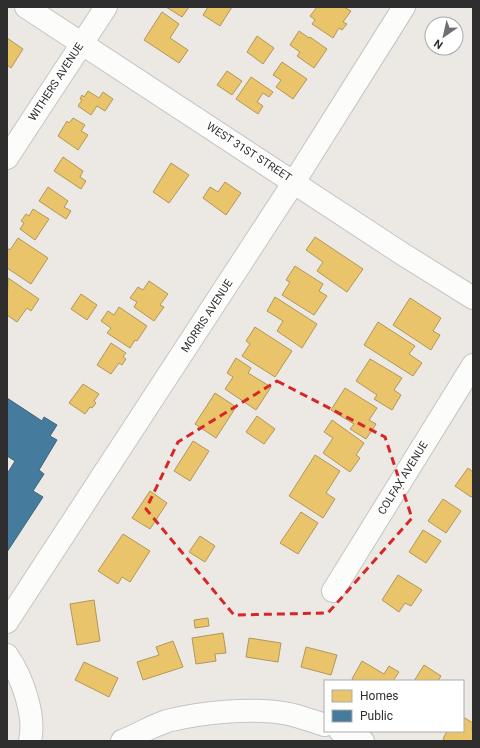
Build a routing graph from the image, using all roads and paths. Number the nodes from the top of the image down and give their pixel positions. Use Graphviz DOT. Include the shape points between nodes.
graph roads {
  1 [pos="26,7"];
  2 [pos="106,7"];
  3 [pos="404,7"];
  4 [pos="82,43"];
  5 [pos="7,158"];
  6 [pos="294,182"];
  7 [pos="473,298"];
  8 [pos="473,365"];
  9 [pos="333,592"];
  10 [pos="7,622"];
  11 [pos="7,656"];
  12 [pos="324,725"];
  13 [pos="342,732"];
  14 [pos="30,741"];
  15 [pos="122,741"];
  16 [pos="363,741"];
  1 -- 4 [label="street, WEST 31ST STREET"];
  2 -- 4 [label="street, WITHERS AVENUE"];
  3 -- 6 [label="street, MORRIS AVENUE"];
  4 -- 5 [label="street, WITHERS AVENUE"];
  4 -- 6 [label="street, WEST 31ST STREET"];
  6 -- 7 [label="street, WEST 31ST STREET"];
  6 -- 10 [label="street, MORRIS AVENUE"];
  8 -- 9 [label="street, COLFAX AVENUE"];
  11 -- 14 [label="street" via="23,686 30,712"];
  12 -- 15 [label="street" via="289,714 260,711 221,712 166,722"];
  13 -- 16 [label="street"];
}
